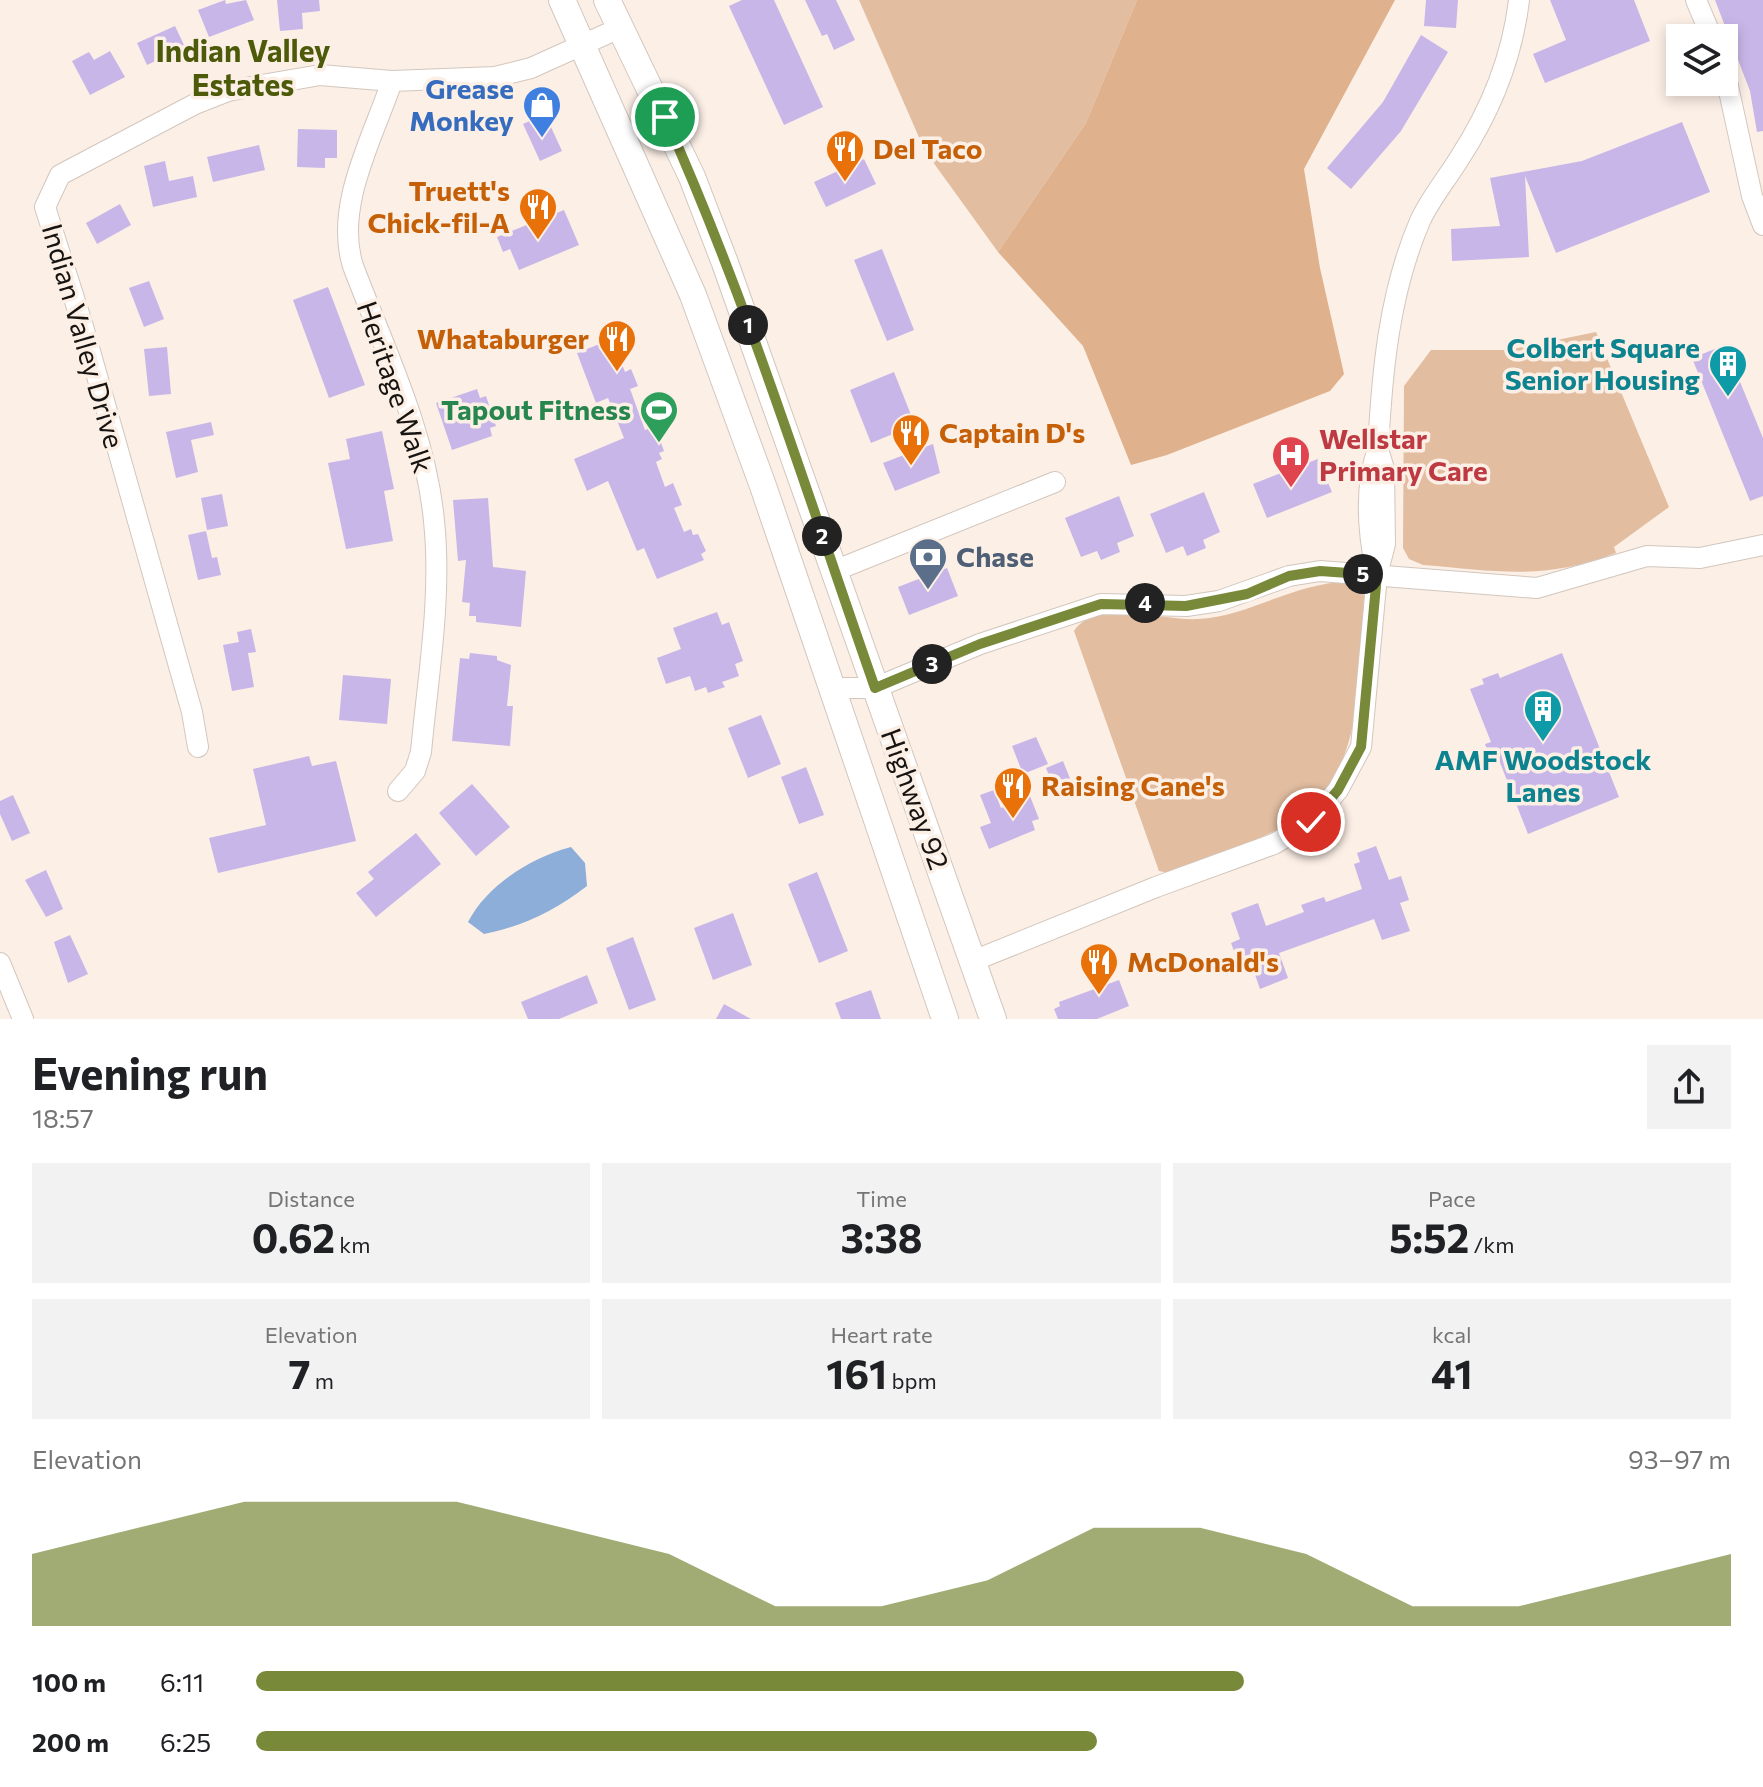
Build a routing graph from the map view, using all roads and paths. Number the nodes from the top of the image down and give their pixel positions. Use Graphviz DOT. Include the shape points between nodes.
graph roads {
  1 [pos="562,0"];
  2 [pos="607,0"];
  3 [pos="1519,0"];
  4 [pos="1696,0"];
  5 [pos="1706,24"];
  6 [pos="622,27"];
  7 [pos="583,46"];
  8 [pos="392,81"];
  9 [pos="1730,96"];
  10 [pos="1763,225"];
  11 [pos="1055,482"];
  12 [pos="1763,545"];
  13 [pos="834,571"];
  14 [pos="1377,575"];
  15 [pos="832,688"];
  16 [pos="875,688"];
  17 [pos="198,747"];
  18 [pos="398,791"];
  19 [pos="973,961"];
  20 [pos="0,963"];
  21 [pos="23,1019"];
  22 [pos="945,1019"];
  23 [pos="993,1019"];
  1 -- 7 [label="main road, Highway 92"];
  2 -- 6 [label="main road, Highway 92"];
  3 -- 14 [label="street" via="1503,76 1460,158 1429,203 1389,322 1378,449 1384,469 1385,544"];
  4 -- 5 [label="street"];
  6 -- 7 [label="street, Indian Valley Drive"];
  6 -- 13 [label="main road, Highway 92" via="692,177"];
  7 -- 8 [label="street, Indian Valley Drive" via="495,77"];
  7 -- 15 [label="main road, Highway 92" via="693,295"];
  8 -- 17 [label="street, Indian Valley Drive" via="320,75 228,91 60,175 45,207"];
  8 -- 18 [label="street, Heritage Walk" via="351,201 347,240 418,441 434,520 434,604 421,752 415,771"];
  9 -- 10 [label="street"];
  11 -- 13 [label="street"];
  12 -- 14 [label="street" via="1710,556 1647,556 1537,588"];
  13 -- 16 [label="main road, Highway 92"];
  14 -- 16 [label="street" via="1320,571 1289,576 1247,594 1186,606 1101,604 980,644"];
  14 -- 19 [label="street" via="1361,747 1338,790 1311,822 1274,844"];
  15 -- 16 [label="street"];
  15 -- 22 [label="main road, Highway 92"];
  16 -- 19 [label="main road, Highway 92"];
  19 -- 23 [label="main road, Highway 92"];
  20 -- 21 [label="street"];
}
